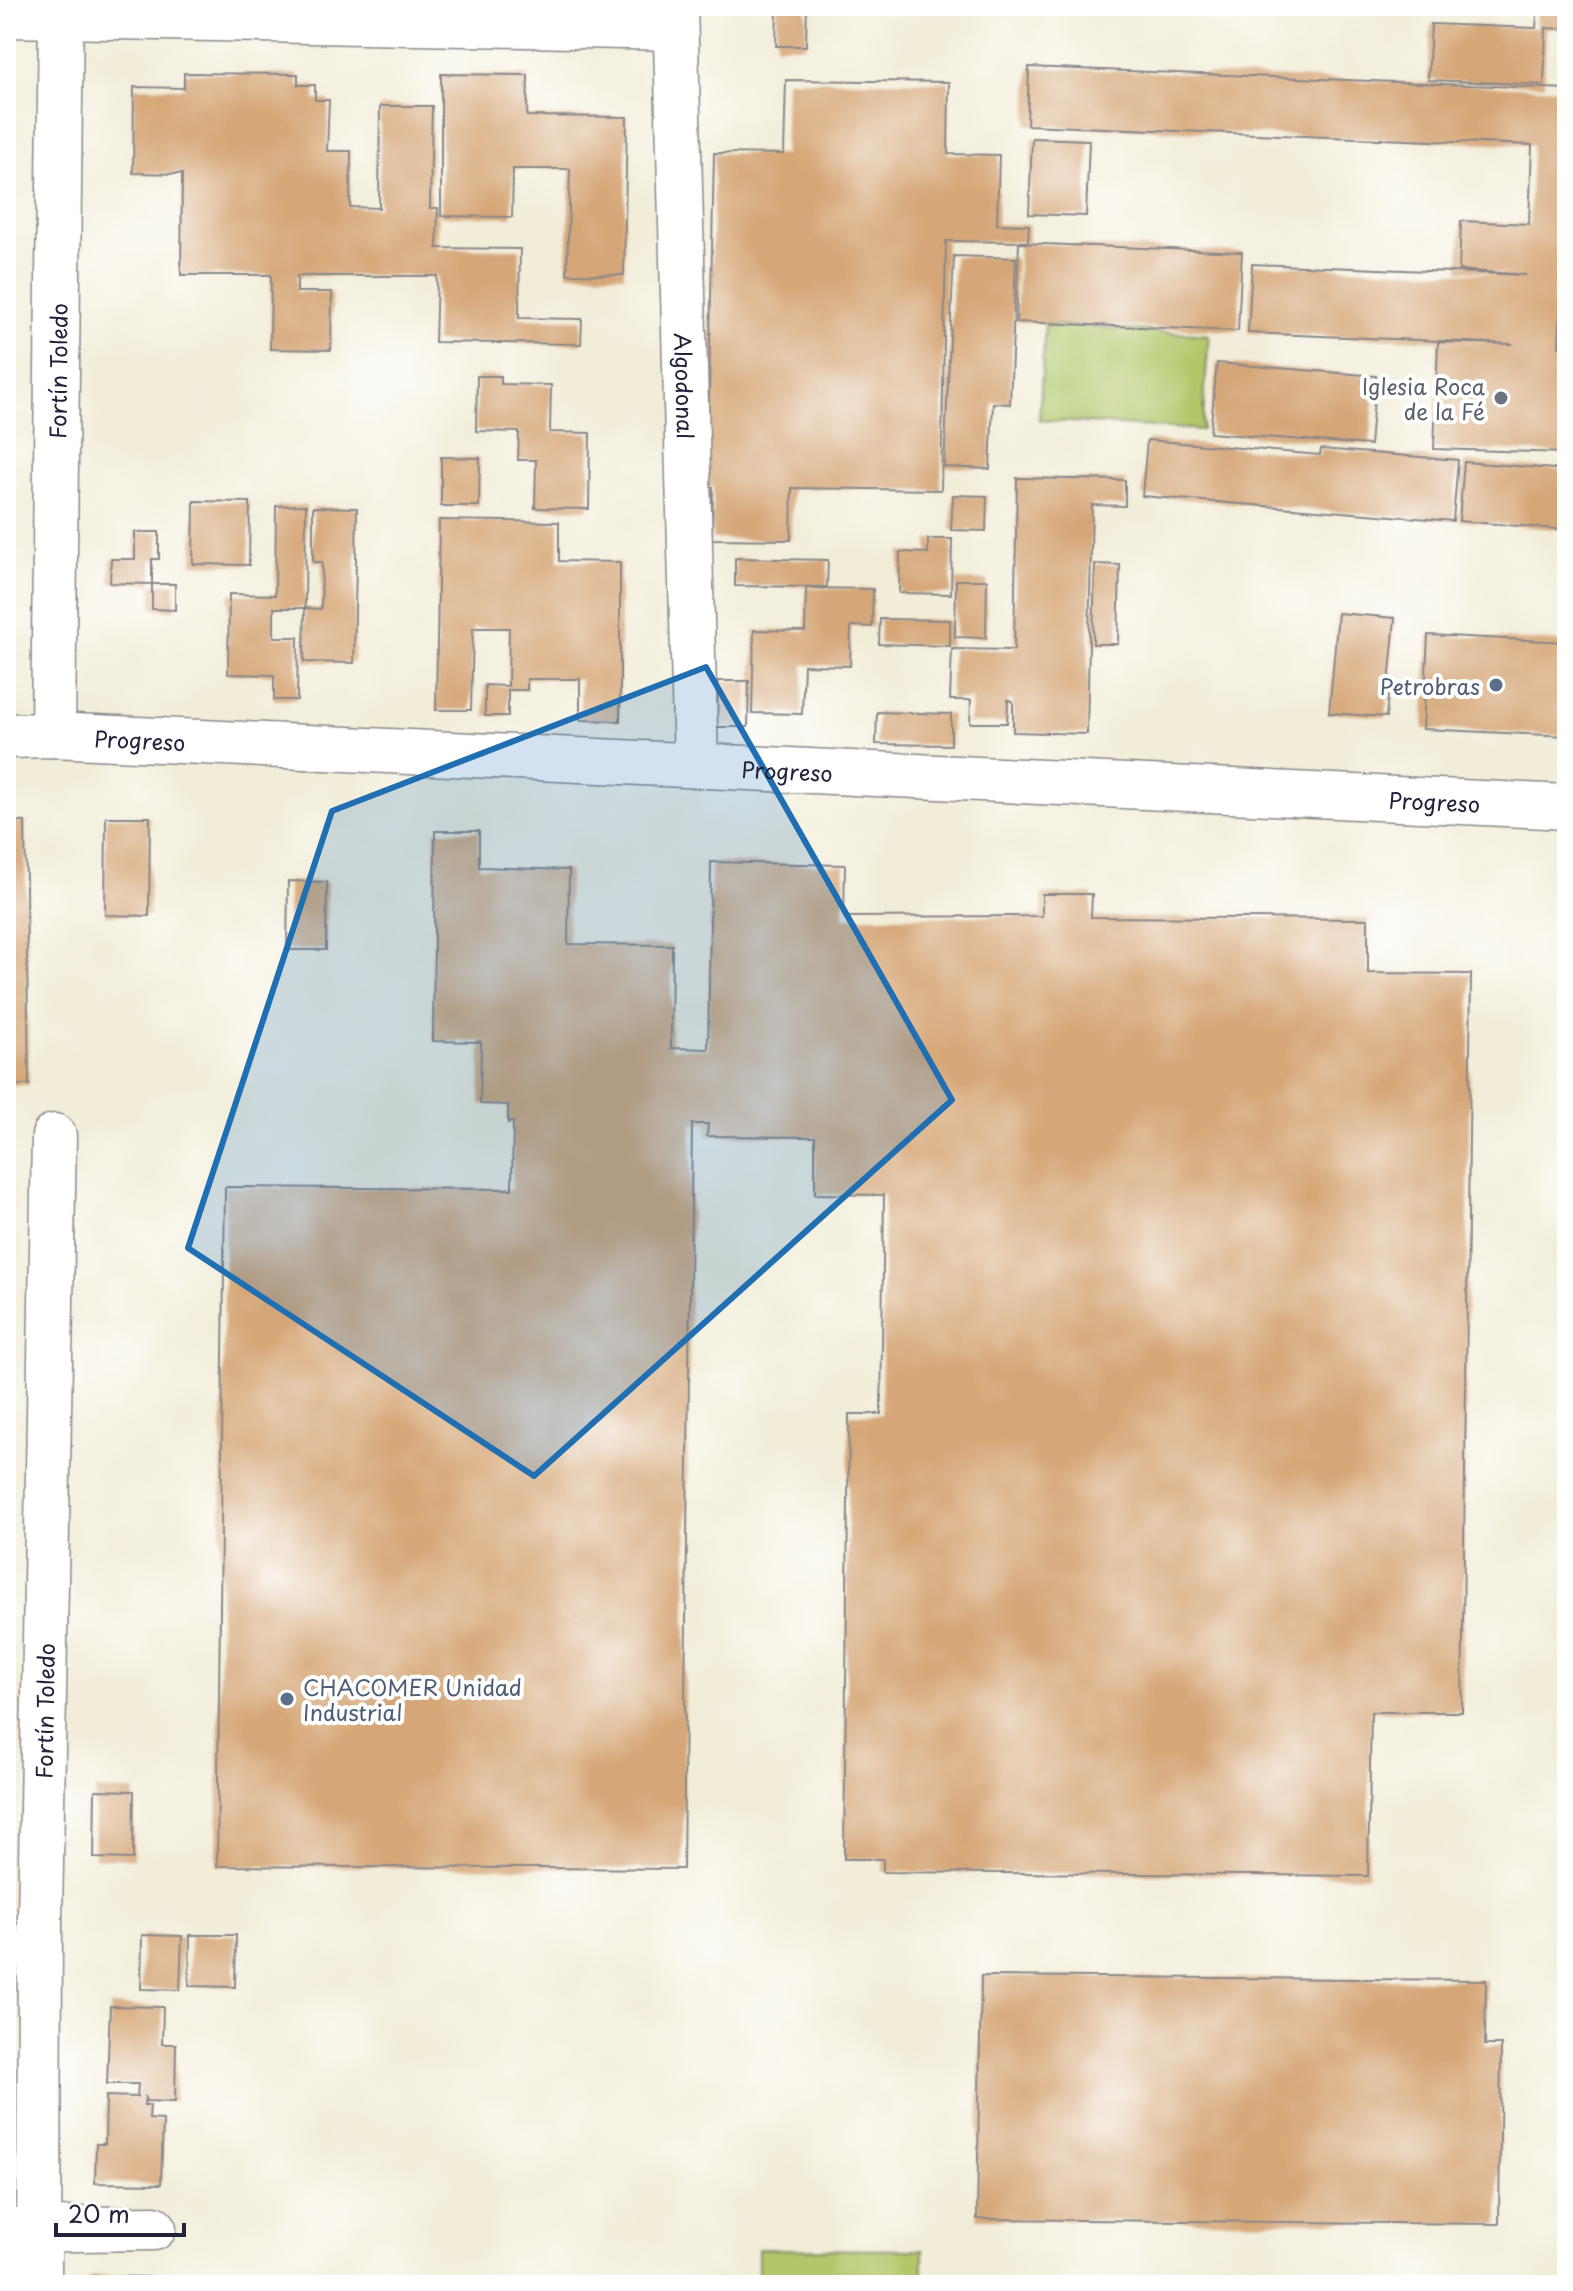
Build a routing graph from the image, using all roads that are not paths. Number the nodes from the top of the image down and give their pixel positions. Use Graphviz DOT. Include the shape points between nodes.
graph roads {
  1 [pos="61,11"];
  2 [pos="6,15"];
  3 [pos="675,17"];
  4 [pos="53,735"];
  5 [pos="6,736"];
  6 [pos="696,764"];
  7 [pos="1567,807"];
  8 [pos="54,1136"];
  9 [pos="154,2228"];
  10 [pos="22,2230"];
  11 [pos="39,2285"];
  1 -- 2 [label="street"];
  1 -- 3 [label="street"];
  1 -- 4 [label="street, Fortín Toledo"];
  3 -- 6 [label="street, Algodonal"];
  4 -- 5 [label="street, Progreso"];
  4 -- 6 [label="street, Progreso"];
  6 -- 7 [label="street, Progreso"];
  8 -- 10 [label="street, Fortín Toledo"];
  9 -- 10 [label="street"];
  10 -- 11 [label="street, Fortín Toledo"];
}
